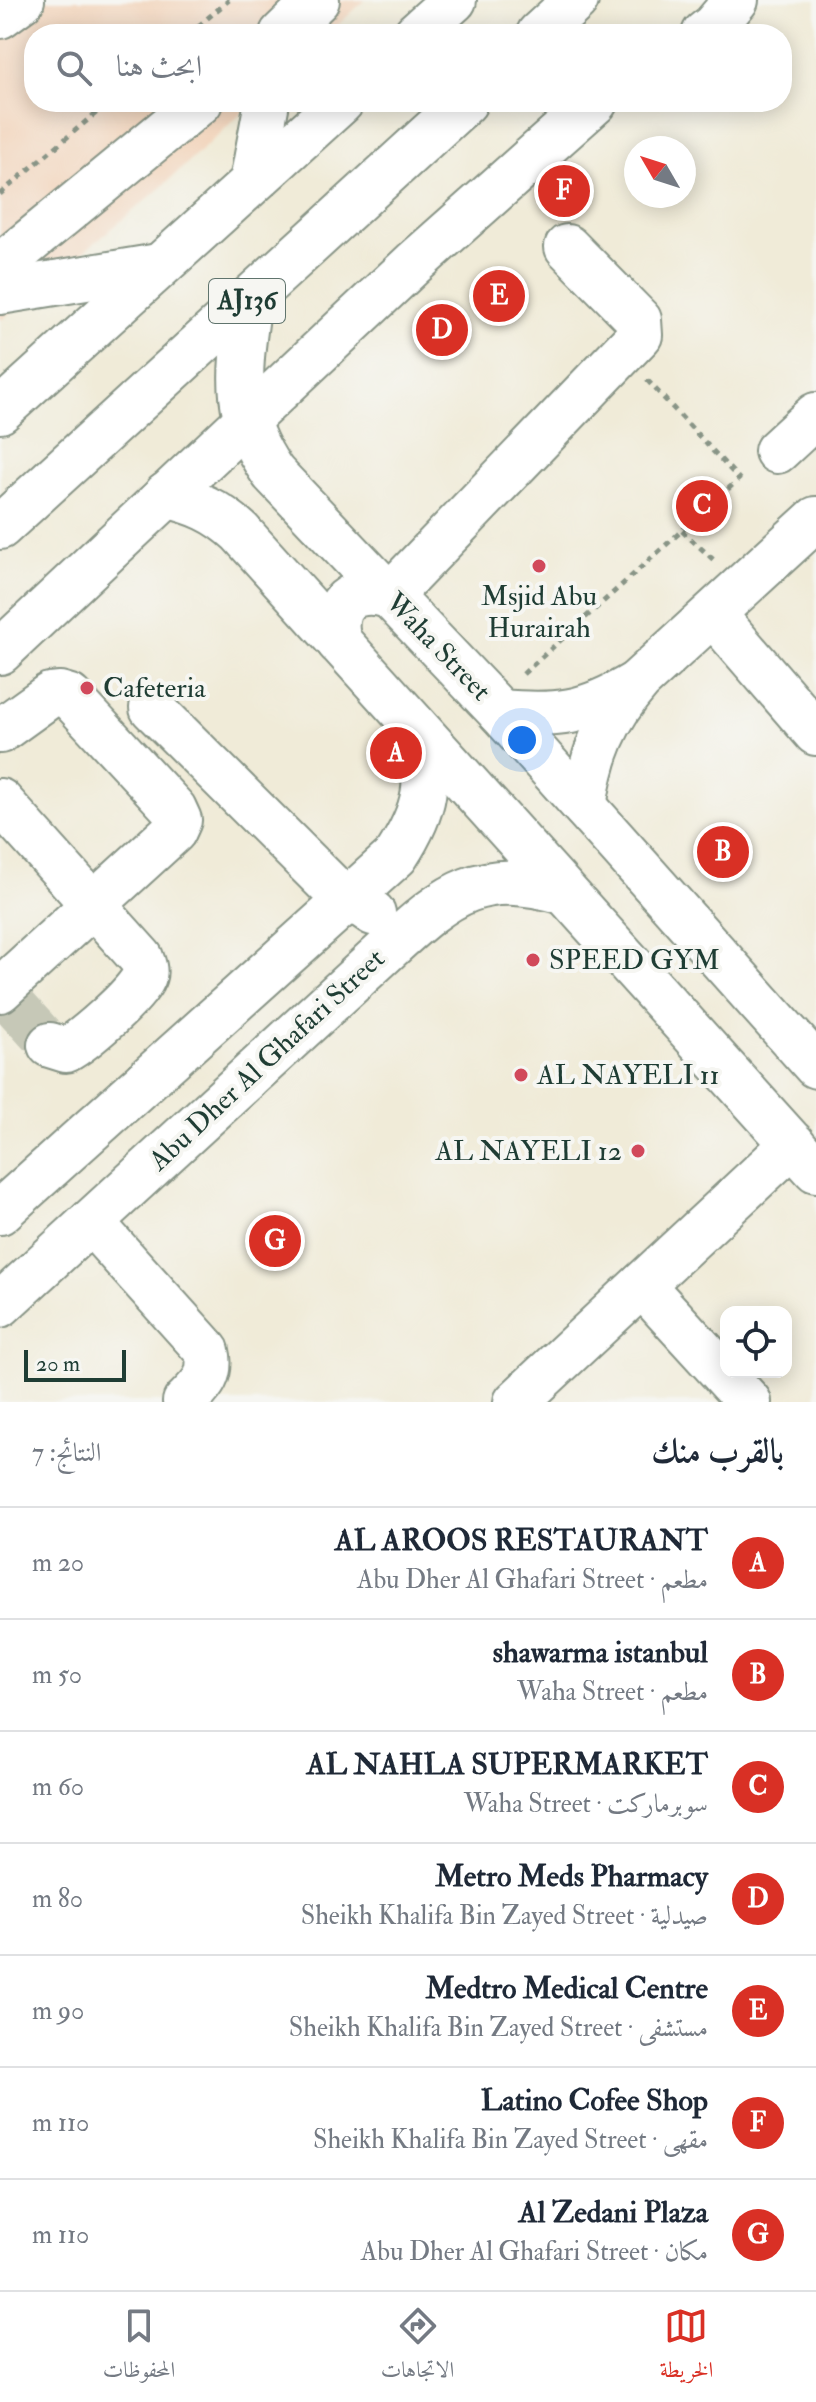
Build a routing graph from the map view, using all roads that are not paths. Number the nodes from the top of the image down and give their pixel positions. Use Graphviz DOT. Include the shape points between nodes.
graph roads {
  1 [pos="22,0"];
  2 [pos="317,0"];
  3 [pos="454,0"];
  4 [pos="576,0"];
  5 [pos="736,0"];
  6 [pos="0,16"];
  7 [pos="292,24"];
  8 [pos="427,24"];
  9 [pos="550,24"];
  10 [pos="716,24"];
  11 [pos="188,112"];
  12 [pos="265,112"];
  13 [pos="330,112"];
  14 [pos="454,112"];
  15 [pos="584,112"];
  16 [pos="252,182"];
  17 [pos="567,247"];
  18 [pos="0,266"];
  19 [pos="159,266"];
  20 [pos="0,292"];
  21 [pos="249,300"];
  22 [pos="0,411"];
  23 [pos="816,415"];
  24 [pos="246,420"];
  25 [pos="777,451"];
  26 [pos="166,495"];
  27 [pos="15,514"];
  28 [pos="812,527"];
  29 [pos="0,540"];
  30 [pos="389,596"];
  31 [pos="713,614"];
  32 [pos="339,642"];
  33 [pos="0,652"];
  34 [pos="640,680"];
  35 [pos="507,698"];
  36 [pos="152,708"];
  37 [pos="413,723"];
  38 [pos="0,731"];
  39 [pos="816,733"];
  40 [pos="0,801"];
  41 [pos="584,806"];
  42 [pos="564,892"];
  43 [pos="346,901"];
  44 [pos="93,905"];
  45 [pos="390,947"];
  46 [pos="4,994"];
  47 [pos="50,1045"];
  48 [pos="816,1066"];
  49 [pos="804,1157"];
  50 [pos="0,1212"];
  51 [pos="91,1222"];
  52 [pos="642,1285"];
  53 [pos="0,1305"];
  54 [pos="185,1402"];
  55 [pos="516,1402"];
  56 [pos="749,1402"];
  1 -- 6 [label="street"];
  2 -- 7 [label="street"];
  3 -- 8 [label="street"];
  4 -- 9 [label="street"];
  5 -- 10 [label="street"];
  11 -- 18 [label="street"];
  12 -- 16 [label="street"];
  13 -- 16 [label="street"];
  14 -- 21 [label="street, AJ136"];
  15 -- 24 [label="street"];
  16 -- 19 [label="street"];
  17 -- 30 [label="street" via="639,320 640,335"];
  19 -- 20 [label="street"];
  19 -- 22 [label="street"];
  21 -- 24 [label="street, Waha Street" via="240,392"];
  21 -- 27 [label="street, AJ136"];
  23 -- 25 [label="street"];
  24 -- 26 [label="street"];
  24 -- 30 [label="street, Waha Street" via="273,473"];
  26 -- 32 [label="street" via="226,519"];
  26 -- 33 [label="street"];
  27 -- 29 [label="street"];
  28 -- 31 [label="street"];
  30 -- 32 [label="street" via="359,593 346,600 337,613"];
  30 -- 35 [label="street, Waha Street"];
  31 -- 34 [label="street"];
  31 -- 39 [label="street"];
  32 -- 37 [label="street"];
  34 -- 35 [label="street" via="609,699 538,716"];
  34 -- 41 [label="street" via="606,725"];
  35 -- 41 [label="street, Waha Street"];
  36 -- 43 [label="street"];
  37 -- 42 [label="street"];
  37 -- 43 [label="street" via="423,750 421,806 396,856"];
  38 -- 44 [label="street" via="50,695 70,697 178,814 178,827"];
  40 -- 44 [label="street"];
  41 -- 48 [label="street, Waha Street"];
  42 -- 45 [label="street, Abu Dher Al Ghafari Street" via="535,883 473,888 445,900"];
  42 -- 49 [label="street"];
  43 -- 45 [label="street" via="377,916"];
  43 -- 50 [label="street"];
  44 -- 46 [label="street"];
  44 -- 47 [label="street" via="141,958 144,976 79,1043 66,1050"];
  45 -- 51 [label="street, Abu Dher Al Ghafari Street"];
  49 -- 52 [label="street"];
  51 -- 53 [label="street, Abu Dher Al Ghafari Street"];
  51 -- 54 [label="street" via="207,1351 209,1374"];
  52 -- 55 [label="street"];
  52 -- 56 [label="street"];
}
